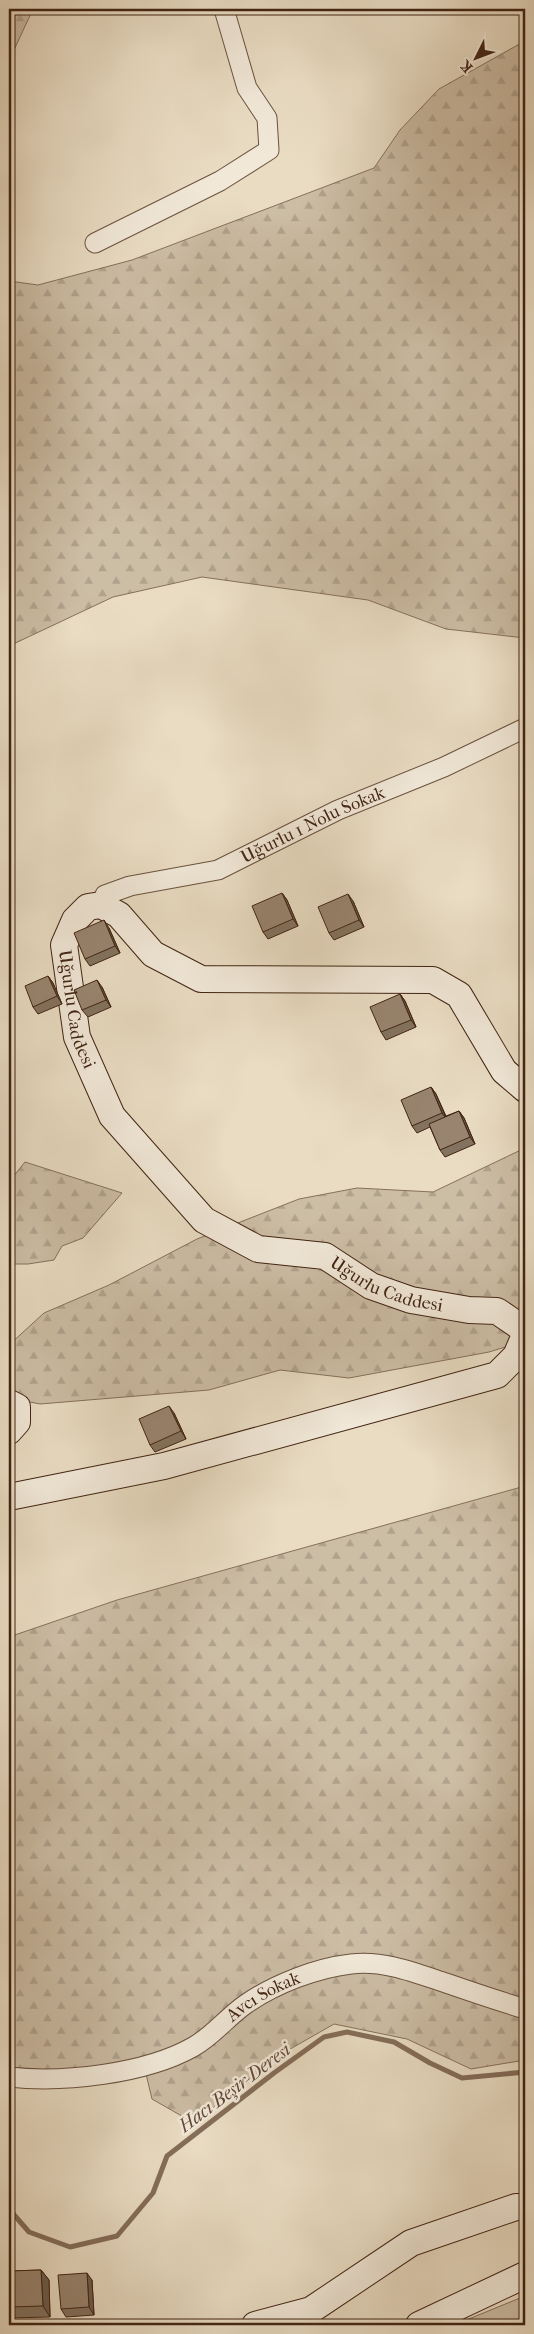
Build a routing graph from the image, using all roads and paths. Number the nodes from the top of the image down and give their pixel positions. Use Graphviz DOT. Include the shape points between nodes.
graph roads {
  1 [pos="224,9"];
  2 [pos="95,243"];
  3 [pos="525,728"];
  4 [pos="102,905"];
  5 [pos="525,1089"];
  6 [pos="525,1330"];
  7 [pos="525,1335"];
  8 [pos="9,1403"];
  9 [pos="9,1431"];
  10 [pos="9,1497"];
  11 [pos="525,2009"];
  12 [pos="9,2078"];
  13 [pos="525,2207"];
  14 [pos="525,2275"];
  15 [pos="254,2325"];
  16 [pos="419,2325"];
  1 -- 2 [label="street" via="247,88 266,118 269,150 220,181"];
  3 -- 4 [label="street, Uğurlu 1 Nolu Sokak" via="444,768 338,810 218,870 130,886 105,895"];
  4 -- 5 [label="street" via="119,915 153,954 201,979 433,980 459,995 504,1071"];
  4 -- 6 [label="street, Uğurlu Caddesi" via="88,906 81,913 64,945 77,1037 112,1116 204,1220 258,1249 325,1256 371,1286 411,1300 469,1310 497,1311"];
  7 -- 10 [label="street" via="516,1356 497,1375 164,1466"];
  8 -- 9 [label="street" via="17,1406 17,1422"];
  11 -- 12 [label="street, Avcı Sokak" via="399,1967 352,1964 315,1972 278,1986 245,2004 193,2047 154,2064 119,2072 46,2079"];
  13 -- 15 [label="street" via="516,2207 411,2243 311,2310"];
  14 -- 16 [label="street"];
}
